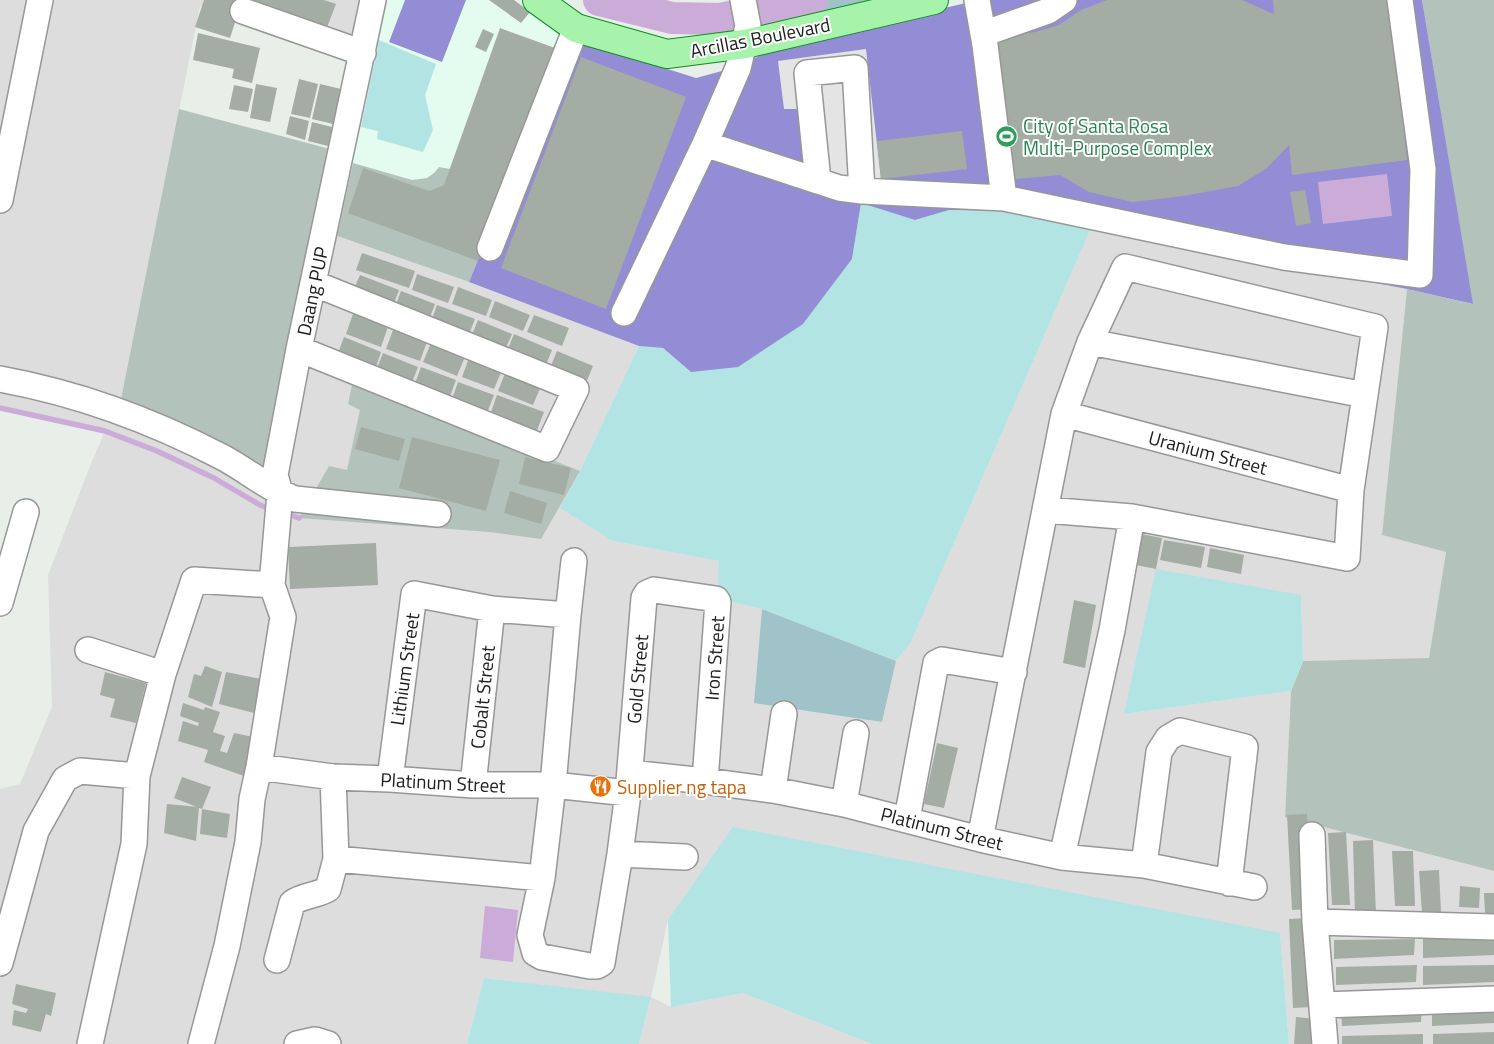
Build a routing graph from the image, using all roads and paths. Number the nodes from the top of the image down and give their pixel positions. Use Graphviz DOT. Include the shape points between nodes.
graph roads {
  1 [pos="40,0"];
  2 [pos="374,0"];
  3 [pos="537,0"];
  4 [pos="934,0"];
  5 [pos="976,0"];
  6 [pos="1064,0"];
  7 [pos="1400,0"];
  8 [pos="243,11"];
  9 [pos="746,22"];
  10 [pos="576,28"];
  11 [pos="983,34"];
  12 [pos="362,53"];
  13 [pos="705,144"];
  14 [pos="818,181"];
  15 [pos="862,191"];
  16 [pos="1004,198"];
  17 [pos="0,200"];
  18 [pos="490,248"];
  19 [pos="313,283"];
  20 [pos="624,313"];
  21 [pos="1090,342"];
  22 [pos="299,349"];
  23 [pos="0,379"];
  24 [pos="1365,395"];
  25 [pos="1064,414"];
  26 [pos="1351,490"];
  27 [pos="279,497"];
  28 [pos="1046,510"];
  29 [pos="26,512"];
  30 [pos="438,514"];
  31 [pos="1132,517"];
  32 [pos="574,561"];
  33 [pos="272,585"];
  34 [pos="654,590"];
  35 [pos="0,603"];
  36 [pos="492,609"];
  37 [pos="568,615"];
  38 [pos="88,650"];
  39 [pos="1014,672"];
  40 [pos="163,674"];
  41 [pos="784,714"];
  42 [pos="856,733"];
  43 [pos="260,767"];
  44 [pos="137,776"];
  45 [pos="333,777"];
  46 [pos="390,779"];
  47 [pos="705,781"];
  48 [pos="629,783"];
  49 [pos="473,785"];
  50 [pos="553,785"];
  51 [pos="773,790"];
  52 [pos="844,804"];
  53 [pos="907,819"];
  54 [pos="1312,835"];
  55 [pos="980,839"];
  56 [pos="620,854"];
  57 [pos="685,857"];
  58 [pos="1062,857"];
  59 [pos="336,859"];
  60 [pos="1144,865"];
  61 [pos="542,878"];
  62 [pos="1228,883"];
  63 [pos="1254,887"];
  64 [pos="1315,922"];
  65 [pos="1494,926"];
  66 [pos="277,960"];
  67 [pos="0,963"];
  68 [pos="1494,998"];
  69 [pos="1323,1005"];
  70 [pos="90,1044"];
  71 [pos="201,1044"];
  72 [pos="297,1044"];
  73 [pos="328,1044"];
  74 [pos="1326,1044"];
  1 -- 17 [label="street"];
  2 -- 12 [label="street, Daang PUP"];
  3 -- 10 [label="main road, Arcillas Boulevard"];
  4 -- 9 [label="main road, Arcillas Boulevard"];
  5 -- 11 [label="street"];
  6 -- 11 [label="street" via="1048,11"];
  7 -- 16 [label="street" via="1423,169 1420,275 1284,257"];
  8 -- 12 [label="street"];
  9 -- 10 [label="main road, Arcillas Boulevard" via="667,54"];
  9 -- 13 [label="street" via="738,68"];
  10 -- 18 [label="street"];
  11 -- 16 [label="street"];
  12 -- 19 [label="street, Daang PUP"];
  13 -- 14 [label="street"];
  13 -- 20 [label="street"];
  14 -- 15 [label="street"];
  14 -- 15 [label="street" via="807,73 855,68"];
  15 -- 16 [label="street"];
  19 -- 22 [label="street, Daang PUP"];
  19 -- 22 [label="street" via="576,388 547,449"];
  21 -- 24 [label="street"];
  21 -- 24 [label="street" via="1125,268 1375,327"];
  21 -- 25 [label="street"];
  22 -- 27 [label="street, Daang PUP" via="275,475"];
  23 -- 27 [label="street" via="38,386 168,431 224,458"];
  24 -- 26 [label="street"];
  25 -- 26 [label="street, Uranium Street"];
  25 -- 28 [label="street"];
  26 -- 31 [label="street" via="1347,558"];
  27 -- 30 [label="street"];
  27 -- 33 [label="street, Daang PUP"];
  28 -- 31 [label="street"];
  28 -- 39 [label="street"];
  29 -- 35 [label="street"];
  31 -- 58 [label="street" via="1112,630"];
  32 -- 37 [label="street"];
  33 -- 40 [label="street" via="194,580"];
  33 -- 43 [label="street" via="283,617"];
  34 -- 47 [label="street, Iron Street" via="718,602"];
  34 -- 48 [label="street, Gold Street" via="644,598"];
  36 -- 37 [label="street, Lithium Street"];
  36 -- 46 [label="street, Lithium Street" via="414,594"];
  36 -- 49 [label="street, Cobalt Street"];
  37 -- 50 [label="street"];
  38 -- 40 [label="street"];
  39 -- 53 [label="street" via="942,660 936,662"];
  39 -- 55 [label="street"];
  40 -- 44 [label="street"];
  41 -- 51 [label="street"];
  42 -- 52 [label="street"];
  43 -- 45 [label="street, Platinum Street"];
  43 -- 71 [label="street" via="229,936"];
  44 -- 67 [label="street" via="80,771 65,779 36,831"];
  44 -- 70 [label="street" via="134,844"];
  45 -- 46 [label="street, Platinum Street"];
  45 -- 59 [label="street"];
  46 -- 49 [label="street, Platinum Street"];
  47 -- 48 [label="street, Platinum Street"];
  47 -- 51 [label="street, Platinum Street"];
  48 -- 50 [label="street, Platinum Street"];
  48 -- 56 [label="street, Gold Street"];
  49 -- 50 [label="street, Platinum Street"];
  50 -- 61 [label="street"];
  51 -- 52 [label="street, Platinum Street"];
  52 -- 53 [label="street, Platinum Street"];
  53 -- 55 [label="street, Platinum Street"];
  54 -- 64 [label="street"];
  55 -- 58 [label="street, Platinum Street"];
  56 -- 57 [label="street"];
  56 -- 61 [label="street, Gold Street" via="602,963 597,966 542,957 536,953 530,935"];
  58 -- 60 [label="street, Platinum Street"];
  59 -- 61 [label="street"];
  59 -- 66 [label="street" via="328,889 320,894 300,897 292,903"];
  60 -- 62 [label="street, Platinum Street"];
  60 -- 62 [label="street" via="1159,752 1168,738 1180,731 1245,747"];
  62 -- 63 [label="street, Platinum Street"];
  64 -- 65 [label="street"];
  64 -- 69 [label="street"];
  68 -- 69 [label="street"];
  69 -- 74 [label="street"];
  72 -- 73 [label="street" via="315,1040"];
}
